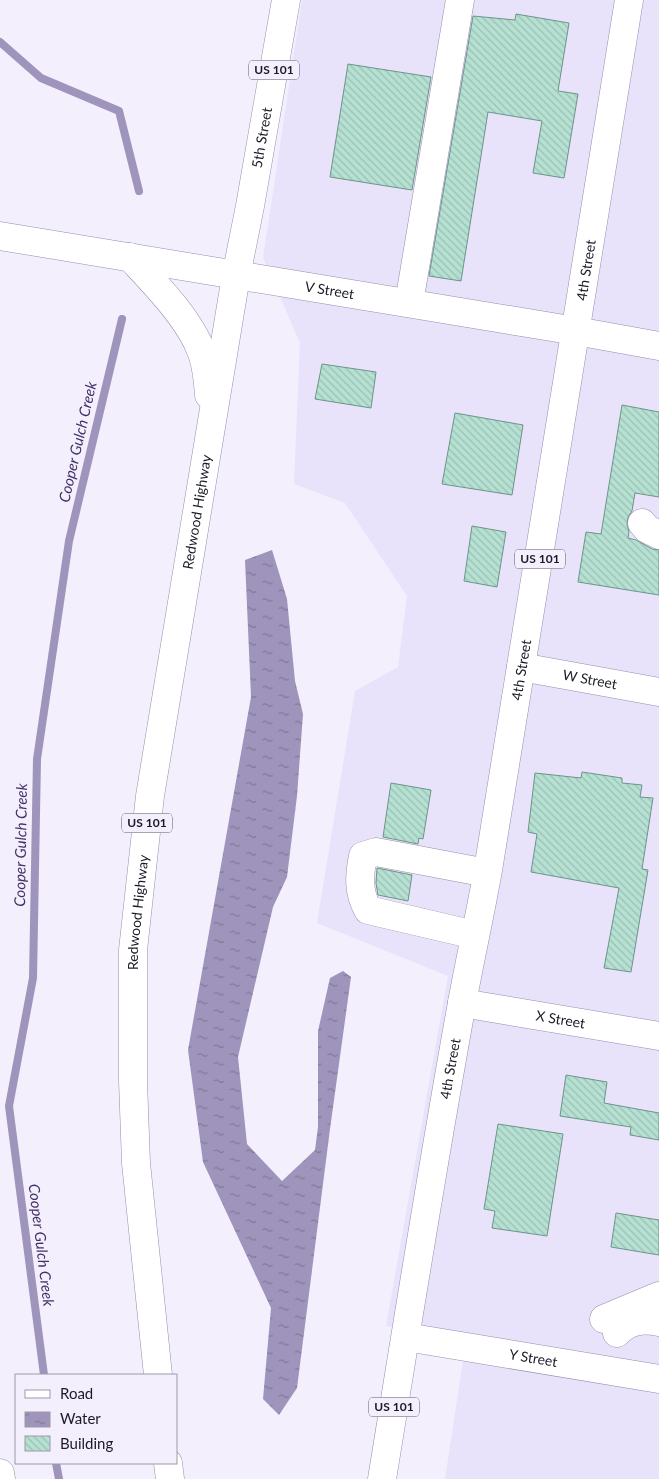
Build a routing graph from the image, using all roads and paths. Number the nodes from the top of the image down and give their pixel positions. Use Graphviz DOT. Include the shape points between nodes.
graph roads {
  1 [pos="286,0"];
  2 [pos="460,0"];
  3 [pos="629,0"];
  4 [pos="0,236"];
  5 [pos="130,257"];
  6 [pos="236,276"];
  7 [pos="408,303"];
  8 [pos="576,331"];
  9 [pos="659,346"];
  10 [pos="211,425"];
  11 [pos="521,668"];
  12 [pos="659,692"];
  13 [pos="487,874"];
  14 [pos="475,935"];
  15 [pos="462,1003"];
  16 [pos="659,1036"];
  17 [pos="659,1296"];
  18 [pos="659,1322"];
  19 [pos="406,1337"];
  20 [pos="158,1374"];
  21 [pos="659,1379"];
  22 [pos="168,1464"];
  23 [pos="0,1473"];
  24 [pos="383,1478"];
  25 [pos="1,1479"];
  26 [pos="170,1479"];
  1 -- 6 [label="main road, 5th Street / US 101"];
  2 -- 7 [label="main road"];
  3 -- 8 [label="main road, 4th Street / US 101"];
  4 -- 5 [label="main road, V Street"];
  5 -- 6 [label="main road, V Street"];
  5 -- 10 [label="main road" via="164,294 193,334 208,378"];
  6 -- 7 [label="main road, V Street"];
  6 -- 10 [label="main road, Redwood Highway / US 101"];
  7 -- 8 [label="main road, V Street"];
  8 -- 9 [label="main road, V Street"];
  8 -- 11 [label="main road, 4th Street / US 101"];
  10 -- 20 [label="main road, Redwood Highway / US 101" via="150,796 133,950 136,1163"];
  11 -- 12 [label="main road, W Street"];
  11 -- 13 [label="main road, 4th Street / US 101"];
  13 -- 14 [label="main road, 4th Street / US 101"];
  13 -- 14 [label="main road" via="376,852 363,856 360,871 359,888 368,910"];
  14 -- 15 [label="main road, 4th Street / US 101"];
  15 -- 16 [label="main road, X Street"];
  15 -- 19 [label="main road, 4th Street / US 101"];
  17 -- 18 [label="main road" via="611,1326 622,1327 647,1320"];
  19 -- 21 [label="main road, Y Street"];
  19 -- 24 [label="main road, US 101"];
  22 -- 26 [label="main road"];
  23 -- 25 [label="main road"];
}
